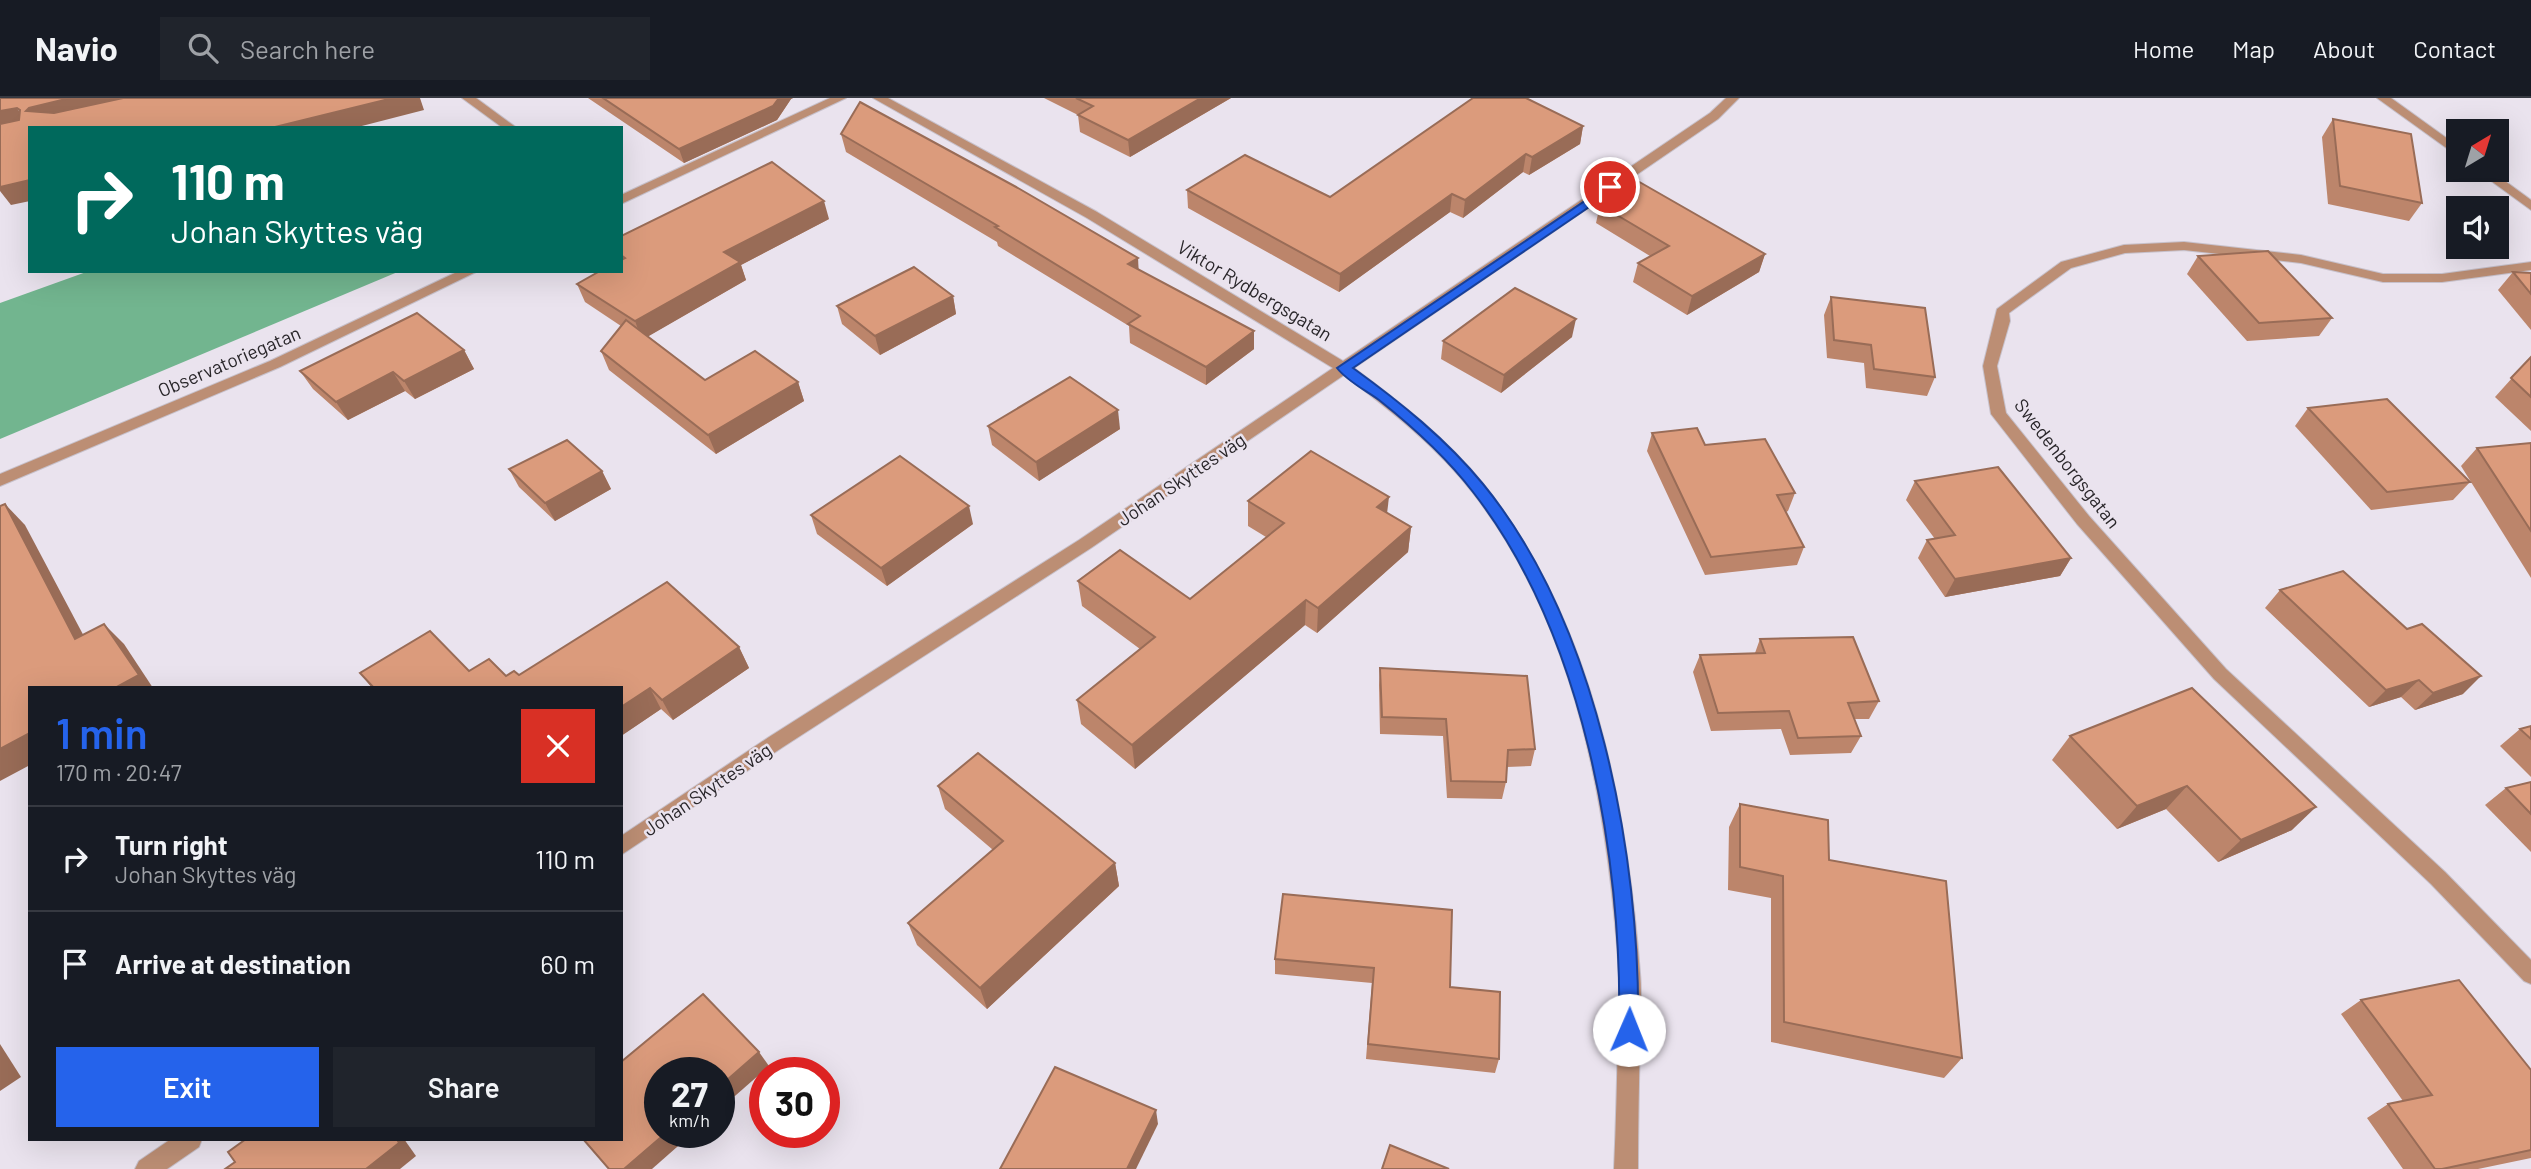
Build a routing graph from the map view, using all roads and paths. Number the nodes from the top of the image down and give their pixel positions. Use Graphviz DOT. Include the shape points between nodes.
graph roads {
  1 [pos="468,98"];
  2 [pos="840,98"];
  3 [pos="879,98"];
  4 [pos="1733,98"];
  5 [pos="2384,98"];
  6 [pos="508,126"];
  7 [pos="2446,143"];
  8 [pos="2498,182"];
  9 [pos="623,199"];
  10 [pos="2531,206"];
  11 [pos="2531,266"];
  12 [pos="467,273"];
  13 [pos="1343,368"];
  14 [pos="0,480"];
  15 [pos="623,846"];
  16 [pos="2531,974"];
  17 [pos="188,1141"];
  18 [pos="147,1169"];
  19 [pos="1626,1169"];
  1 -- 6 [label="street"];
  2 -- 9 [label="street"];
  3 -- 13 [label="street, Viktor Rydbergsgatan" via="1092,215"];
  4 -- 13 [label="street, Johan Skyttes väg" via="1714,116"];
  5 -- 7 [label="street"];
  8 -- 10 [label="street"];
  11 -- 16 [label="street, Swedenborgsgatan" via="2442,278 2383,278 2301,259 2184,246 2124,249 2066,265 2002,312 1990,366 1999,414 2083,520 2220,674 2438,878"];
  12 -- 14 [label="street, Observatoriegatan" via="275,364"];
  13 -- 15 [label="street, Johan Skyttes väg" via="1085,544"];
  13 -- 19 [label="street, Viktor Rydbergsgatan" via="1430,436 1478,488 1512,537 1546,600 1584,699 1614,823 1630,975"];
  17 -- 18 [label="street"];
}
